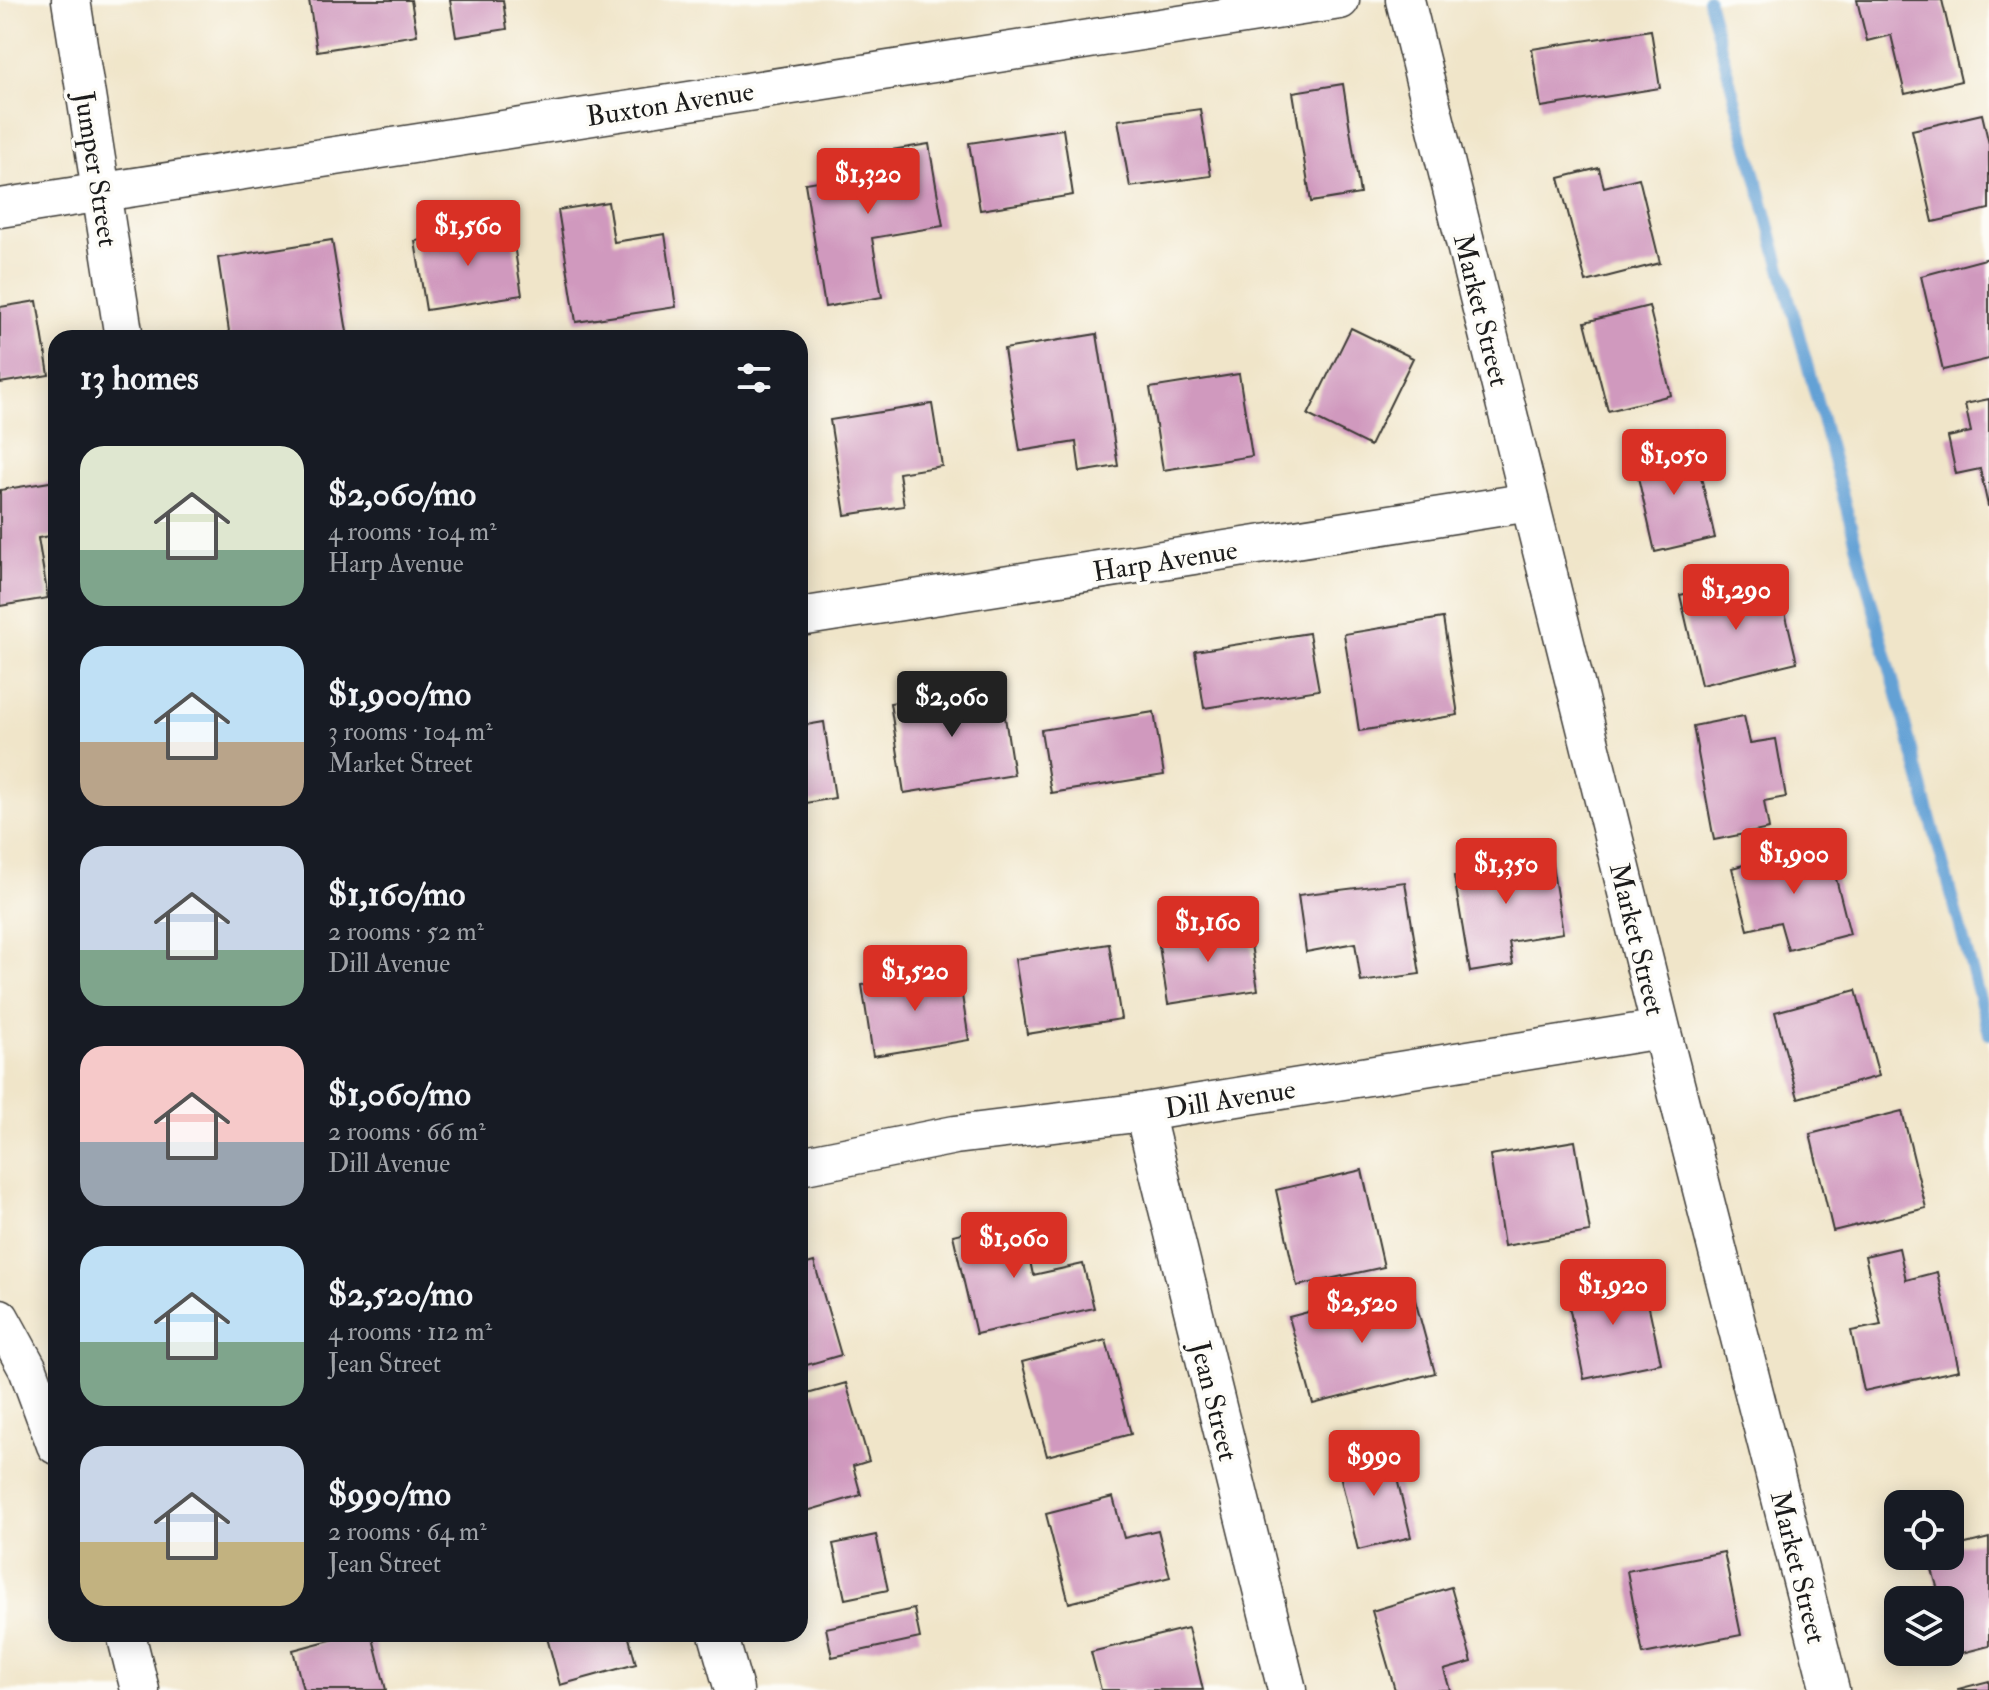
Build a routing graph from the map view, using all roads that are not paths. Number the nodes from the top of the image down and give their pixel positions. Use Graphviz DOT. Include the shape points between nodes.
graph roads {
  1 [pos="71,0"];
  2 [pos="1340,0"];
  3 [pos="1405,0"];
  4 [pos="100,191"];
  5 [pos="0,208"];
  6 [pos="123,330"];
  7 [pos="1530,502"];
  8 [pos="808,616"];
  9 [pos="1661,1029"];
  10 [pos="1144,1112"];
  11 [pos="808,1164"];
  12 [pos="0,1318"];
  13 [pos="48,1423"];
  14 [pos="128,1642"];
  15 [pos="720,1642"];
  16 [pos="140,1690"];
  17 [pos="734,1690"];
  18 [pos="1287,1690"];
  19 [pos="1830,1690"];
  1 -- 4 [label="street, Jumper Street"];
  2 -- 4 [label="street, Buxton Avenue"];
  3 -- 7 [label="street, Market Street"];
  4 -- 5 [label="street, Buxton Avenue"];
  4 -- 6 [label="street, Jumper Street"];
  7 -- 8 [label="street, Harp Avenue"];
  7 -- 9 [label="street, Market Street"];
  9 -- 10 [label="street, Dill Avenue"];
  9 -- 19 [label="street, Market Street"];
  10 -- 11 [label="street, Dill Avenue" via="955,1135"];
  10 -- 18 [label="street, Jean Street"];
  12 -- 13 [label="street" via="28,1369"];
  14 -- 16 [label="street"];
  15 -- 17 [label="street"];
}
